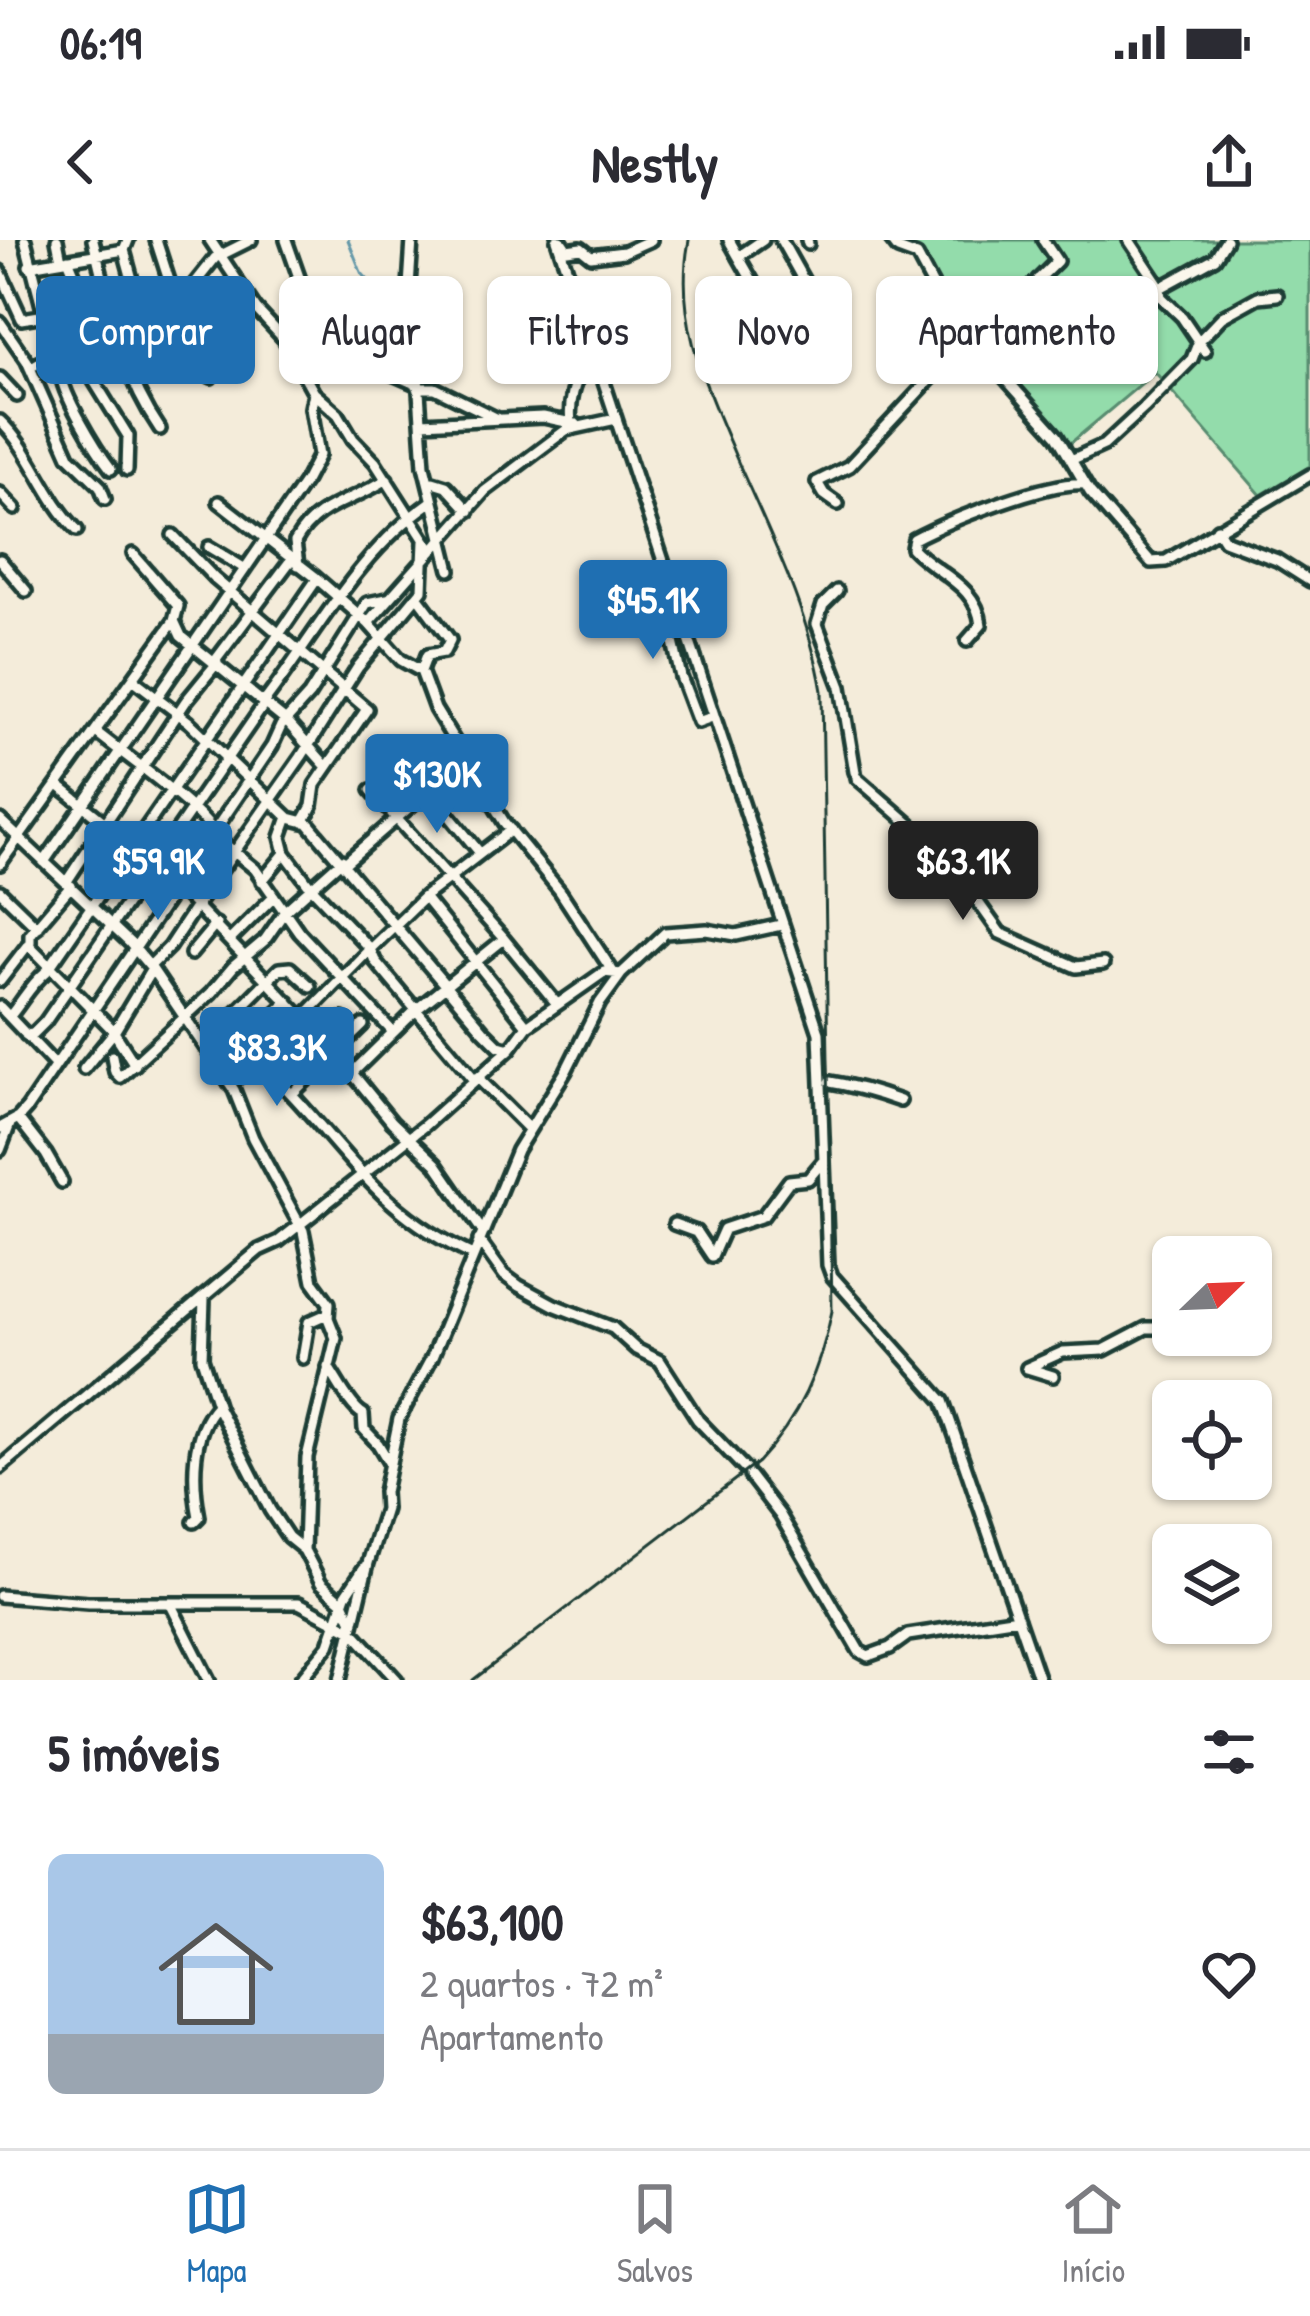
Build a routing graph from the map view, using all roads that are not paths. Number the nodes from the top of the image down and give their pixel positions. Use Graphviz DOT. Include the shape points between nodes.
graph roads {
  1 [pos="25,240"];
  2 [pos="57,240"];
  3 [pos="93,240"];
  4 [pos="156,240"];
  5 [pos="209,240"];
  6 [pos="250,240"];
  7 [pos="286,240"];
  8 [pos="412,240"];
  9 [pos="559,240"];
  10 [pos="651,240"];
  11 [pos="729,240"];
  12 [pos="781,240"];
  13 [pos="891,240"];
  14 [pos="1043,240"];
  15 [pos="1129,240"];
  16 [pos="1226,240"];
  17 [pos="758,241"];
  18 [pos="126,245"];
  19 [pos="97,255"];
  20 [pos="220,255"];
  21 [pos="741,255"];
  22 [pos="64,260"];
  23 [pos="28,266"];
  24 [pos="0,271"];
  25 [pos="73,276"];
  26 [pos="134,276"];
  27 [pos="169,276"];
  28 [pos="202,276"];
  29 [pos="299,276"];
  30 [pos="570,276"];
  31 [pos="750,276"];
  32 [pos="801,276"];
  33 [pos="929,276"];
  34 [pos="1041,276"];
  35 [pos="1160,288"];
  36 [pos="36,289"];
  37 [pos="1277,296"];
  38 [pos="36,317"];
  39 [pos="0,322"];
  40 [pos="279,333"];
  41 [pos="1202,346"];
  42 [pos="36,363"];
  43 [pos="30,368"];
  44 [pos="0,378"];
  45 [pos="62,384"];
  46 [pos="97,384"];
  47 [pos="309,384"];
  48 [pos="414,384"];
  49 [pos="577,384"];
  50 [pos="604,384"];
  51 [pos="926,384"];
  52 [pos="1011,384"];
  53 [pos="418,386"];
  54 [pos="314,393"];
  55 [pos="17,395"];
  56 [pos="616,419"];
  57 [pos="500,420"];
  58 [pos="0,421"];
  59 [pos="422,423"];
  60 [pos="577,424"];
  61 [pos="160,429"];
  62 [pos="1071,460"];
  63 [pos="111,469"];
  64 [pos="127,470"];
  65 [pos="1310,475"];
  66 [pos="387,479"];
  67 [pos="434,482"];
  68 [pos="1085,484"];
  69 [pos="0,493"];
  70 [pos="105,499"];
  71 [pos="219,502"];
  72 [pos="431,502"];
  73 [pos="838,504"];
  74 [pos="15,509"];
  75 [pos="469,511"];
  76 [pos="410,517"];
  77 [pos="1216,529"];
  78 [pos="77,530"];
  79 [pos="173,536"];
  80 [pos="266,538"];
  81 [pos="445,538"];
  82 [pos="209,547"];
  83 [pos="134,554"];
  84 [pos="429,555"];
  85 [pos="0,560"];
  86 [pos="295,562"];
  87 [pos="244,568"];
  88 [pos="450,570"];
  89 [pos="316,579"];
  90 [pos="1310,581"];
  91 [pos="230,590"];
  92 [pos="26,591"];
  93 [pos="837,591"];
  94 [pos="417,596"];
  95 [pos="337,599"];
  96 [pos="386,599"];
  97 [pos="252,610"];
  98 [pos="358,616"];
  99 [pos="174,621"];
  100 [pos="368,623"];
  101 [pos="683,626"];
  102 [pos="280,632"];
  103 [pos="380,640"];
  104 [pos="967,640"];
  105 [pos="193,644"];
  106 [pos="301,652"];
  107 [pos="216,662"];
  108 [pos="422,671"];
  109 [pos="323,673"];
  110 [pos="134,680"];
  111 [pos="242,686"];
  112 [pos="344,690"];
  113 [pos="157,697"];
  114 [pos="264,703"];
  115 [pos="184,717"];
  116 [pos="712,717"];
  117 [pos="286,722"];
  118 [pos="96,732"];
  119 [pos="207,738"];
  120 [pos="308,746"];
  121 [pos="120,751"];
  122 [pos="226,757"];
  123 [pos="466,758"];
  124 [pos="327,767"];
  125 [pos="141,770"];
  126 [pos="248,778"];
  127 [pos="59,786"];
  128 [pos="170,789"];
  129 [pos="371,790"];
  130 [pos="428,790"];
  131 [pos="269,799"];
  132 [pos="82,803"];
  133 [pos="193,812"];
  134 [pos="289,817"];
  135 [pos="397,817"];
  136 [pos="0,820"];
  137 [pos="106,821"];
  138 [pos="303,822"];
  139 [pos="511,830"];
  140 [pos="19,836"];
  141 [pos="217,837"];
  142 [pos="132,843"];
  143 [pos="234,851"];
  144 [pos="286,853"];
  145 [pos="480,853"];
  146 [pos="344,861"];
  147 [pos="44,862"];
  148 [pos="155,862"];
  149 [pos="0,864"];
  150 [pos="223,868"];
  151 [pos="451,878"];
  152 [pos="262,881"];
  153 [pos="69,884"];
  154 [pos="312,885"];
  155 [pos="175,886"];
  156 [pos="0,891"];
  157 [pos="274,896"];
  158 [pos="424,897"];
  159 [pos="197,905"];
  160 [pos="91,907"];
  161 [pos="286,911"];
  162 [pos="216,924"];
  163 [pos="393,924"];
  164 [pos="781,925"];
  165 [pos="112,926"];
  166 [pos="37,927"];
  167 [pos="504,939"];
  168 [pos="230,940"];
  169 [pos="28,944"];
  170 [pos="136,950"];
  171 [pos="370,950"];
  172 [pos="191,954"];
  173 [pos="245,956"];
  174 [pos="476,963"];
  175 [pos="1103,964"];
  176 [pos="50,966"];
  177 [pos="151,968"];
  178 [pos="617,973"];
  179 [pos="343,977"];
  180 [pos="267,980"];
  181 [pos="0,981"];
  182 [pos="310,986"];
  183 [pos="67,988"];
  184 [pos="447,988"];
  185 [pos="288,1002"];
  186 [pos="557,1004"];
  187 [pos="0,1007"];
  188 [pos="418,1009"];
  189 [pos="94,1010"];
  190 [pos="10,1016"];
  191 [pos="186,1017"];
  192 [pos="302,1018"];
  193 [pos="342,1019"];
  194 [pos="363,1025"];
  195 [pos="527,1026"];
  196 [pos="114,1032"];
  197 [pos="392,1032"];
  198 [pos="26,1035"];
  199 [pos="323,1040"];
  200 [pos="205,1042"];
  201 [pos="510,1049"];
  202 [pos="336,1054"];
  203 [pos="112,1055"];
  204 [pos="258,1061"];
  205 [pos="135,1064"];
  206 [pos="217,1064"];
  207 [pos="56,1065"];
  208 [pos="84,1069"];
  209 [pos="353,1072"];
  210 [pos="476,1079"];
  211 [pos="830,1082"];
  212 [pos="230,1084"];
  213 [pos="293,1093"];
  214 [pos="901,1101"];
  215 [pos="10,1123"];
  216 [pos="529,1129"];
  217 [pos="409,1138"];
  218 [pos="0,1150"];
  219 [pos="824,1160"];
  220 [pos="360,1176"];
  221 [pos="62,1182"];
  222 [pos="300,1223"];
  223 [pos="674,1224"];
  224 [pos="481,1236"];
  225 [pos="473,1255"];
  226 [pos="204,1298"];
  227 [pos="327,1315"];
  228 [pos="1152,1328"];
  229 [pos="303,1358"];
  230 [pos="328,1367"];
  231 [pos="1053,1376"];
  232 [pos="218,1405"];
  233 [pos="390,1464"];
  234 [pos="0,1468"];
  235 [pos="194,1522"];
  236 [pos="304,1550"];
  237 [pos="368,1563"];
  238 [pos="4,1595"];
  239 [pos="343,1602"];
  240 [pos="170,1603"];
  241 [pos="1018,1618"];
  242 [pos="338,1624"];
  243 [pos="352,1631"];
  244 [pos="209,1680"];
  245 [pos="299,1680"];
  246 [pos="340,1680"];
  247 [pos="397,1680"];
  248 [pos="1039,1680"];
  1 -- 23 [label="street"];
  2 -- 22 [label="street"];
  3 -- 19 [label="street"];
  4 -- 27 [label="street"];
  5 -- 20 [label="street"];
  6 -- 20 [label="street"];
  7 -- 29 [label="street"];
  8 -- 53 [label="street" via="408,302"];
  9 -- 10 [label="street" via="591,256"];
  9 -- 30 [label="street"];
  11 -- 21 [label="street"];
  12 -- 32 [label="street"];
  13 -- 33 [label="street" via="917,256"];
  14 -- 34 [label="street" via="1057,260"];
  15 -- 35 [label="street"];
  16 -- 35 [label="street" via="1215,258"];
  17 -- 21 [label="street"];
  18 -- 19 [label="street"];
  18 -- 26 [label="street"];
  19 -- 22 [label="street"];
  19 -- 61 [label="street" via="115,340"];
  20 -- 28 [label="street"];
  20 -- 40 [label="street"];
  21 -- 31 [label="street"];
  22 -- 23 [label="street"];
  22 -- 25 [label="street"];
  23 -- 36 [label="street"];
  24 -- 38 [label="street" via="22,320"];
  35 -- 41 [label="street"];
  37 -- 41 [label="street" via="1222,316"];
  39 -- 43 [label="street"];
  41 -- 62 [label="street" via="1104,445"];
  42 -- 43 [label="street"];
  43 -- 70 [label="street" via="69,457"];
  44 -- 55 [label="street"];
  45 -- 63 [label="street"];
  46 -- 64 [label="street" via="127,434"];
  47 -- 54 [label="street"];
  48 -- 53 [label="street"];
  49 -- 60 [label="street" via="568,399"];
  50 -- 56 [label="street"];
  51 -- 73 [label="street" via="849,466 817,482"];
  52 -- 62 [label="street"];
  53 -- 57 [label="street"];
  53 -- 59 [label="street"];
  54 -- 66 [label="street"];
  54 -- 80 [label="street" via="319,455"];
  56 -- 60 [label="street"];
  56 -- 101 [label="street"];
  57 -- 59 [label="street"];
  57 -- 60 [label="street"];
  58 -- 78 [label="street"];
  59 -- 72 [label="street"];
  60 -- 75 [label="street"];
  62 -- 68 [label="street"];
  65 -- 77 [label="street"];
  66 -- 76 [label="street"];
  66 -- 86 [label="street" via="311,518 295,542"];
  67 -- 75 [label="street"];
  68 -- 77 [label="street" via="1154,564"];
  68 -- 104 [label="street" via="1052,488 914,539 916,553 960,584 979,611 980,625"];
  69 -- 74 [label="street"];
  71 -- 80 [label="street"];
  72 -- 76 [label="street"];
  72 -- 81 [label="street"];
  75 -- 81 [label="street"];
  76 -- 84 [label="street"];
  76 -- 95 [label="street"];
  77 -- 90 [label="street"];
  79 -- 91 [label="street"];
  80 -- 86 [label="street"];
  80 -- 87 [label="street"];
  81 -- 84 [label="street"];
  81 -- 88 [label="street"];
  82 -- 87 [label="street"];
  83 -- 99 [label="street" via="178,606"];
  84 -- 94 [label="street"];
  84 -- 96 [label="street"];
  85 -- 92 [label="street"];
  86 -- 89 [label="street"];
  86 -- 97 [label="street"];
  87 -- 91 [label="street"];
  89 -- 95 [label="street"];
  89 -- 102 [label="street"];
  91 -- 97 [label="street"];
  91 -- 105 [label="street"];
  93 -- 175 [label="street" via="817,624 841,687 856,775 944,854 1000,933 1076,967"];
  94 -- 103 [label="street"];
  94 -- 108 [label="street" via="450,640 444,652 428,655"];
  95 -- 98 [label="street"];
  95 -- 106 [label="street"];
  96 -- 98 [label="street" via="370,601"];
  96 -- 100 [label="street"];
  97 -- 102 [label="street"];
  97 -- 107 [label="street"];
  98 -- 100 [label="street"];
  98 -- 109 [label="street"];
  99 -- 105 [label="street"];
  99 -- 110 [label="street"];
  100 -- 103 [label="street"];
  101 -- 116 [label="street"];
  101 -- 116 [label="street" via="671,633 685,692 698,722"];
  102 -- 106 [label="street"];
  102 -- 111 [label="street"];
  103 -- 108 [label="street"];
  103 -- 112 [label="street"];
  105 -- 107 [label="street"];
  105 -- 113 [label="street"];
  106 -- 109 [label="street"];
  106 -- 114 [label="street"];
  107 -- 111 [label="street"];
  107 -- 115 [label="street"];
  108 -- 123 [label="street"];
  109 -- 112 [label="street"];
  109 -- 117 [label="street"];
  110 -- 113 [label="street"];
  110 -- 118 [label="street"];
  111 -- 114 [label="street"];
  111 -- 119 [label="street"];
  112 -- 120 [label="street"];
  112 -- 124 [label="street" via="368,711"];
  113 -- 115 [label="street"];
  113 -- 121 [label="street"];
  114 -- 117 [label="street"];
  114 -- 122 [label="street"];
  115 -- 119 [label="street"];
  115 -- 125 [label="street"];
  116 -- 164 [label="street"];
  117 -- 120 [label="street"];
  117 -- 126 [label="street"];
  118 -- 121 [label="street"];
  118 -- 127 [label="street"];
  119 -- 122 [label="street"];
  119 -- 128 [label="street"];
  120 -- 124 [label="street"];
  120 -- 131 [label="street"];
  121 -- 125 [label="street"];
  121 -- 132 [label="street"];
  122 -- 126 [label="street"];
  122 -- 133 [label="street"];
  123 -- 130 [label="street"];
  123 -- 139 [label="street"];
  124 -- 138 [label="street"];
  125 -- 128 [label="street"];
  125 -- 137 [label="street"];
  126 -- 131 [label="street"];
  126 -- 141 [label="street"];
  127 -- 132 [label="street"];
  127 -- 140 [label="street"];
  128 -- 133 [label="street"];
  128 -- 142 [label="street"];
  129 -- 135 [label="street"];
  130 -- 135 [label="street"];
  130 -- 145 [label="street"];
  131 -- 134 [label="street"];
  131 -- 143 [label="street"];
  132 -- 137 [label="street"];
  132 -- 147 [label="street"];
  133 -- 141 [label="street"];
  133 -- 148 [label="street"];
  134 -- 138 [label="street"];
  134 -- 144 [label="street" via="281,837"];
  135 -- 146 [label="street"];
  135 -- 151 [label="street"];
  136 -- 140 [label="street"];
  137 -- 142 [label="street"];
  137 -- 153 [label="street"];
  138 -- 146 [label="street"];
  139 -- 145 [label="street"];
  139 -- 178 [label="street"];
  140 -- 147 [label="street"];
  140 -- 149 [label="street"];
  141 -- 143 [label="street"];
  141 -- 150 [label="street"];
  141 -- 155 [label="street"];
  142 -- 148 [label="street"];
  142 -- 160 [label="street"];
  143 -- 150 [label="street"];
  143 -- 152 [label="street"];
  144 -- 152 [label="street"];
  144 -- 154 [label="street"];
  145 -- 151 [label="street"];
  146 -- 154 [label="street"];
  146 -- 163 [label="street"];
  147 -- 153 [label="street"];
  148 -- 155 [label="street"];
  148 -- 165 [label="street"];
  150 -- 159 [label="street"];
  151 -- 158 [label="street"];
  151 -- 167 [label="street"];
  152 -- 157 [label="street"];
  153 -- 160 [label="street"];
  153 -- 166 [label="street"];
  154 -- 161 [label="street"];
  154 -- 171 [label="street"];
  155 -- 159 [label="street"];
  155 -- 170 [label="street"];
  156 -- 166 [label="street"];
  157 -- 161 [label="street"];
  157 -- 168 [label="street"];
  158 -- 163 [label="street"];
  158 -- 174 [label="street"];
  159 -- 162 [label="street"];
  159 -- 177 [label="street"];
  160 -- 165 [label="street"];
  160 -- 176 [label="street"];
  161 -- 173 [label="street"];
  161 -- 179 [label="street"];
  162 -- 168 [label="street"];
  162 -- 172 [label="street"];
  163 -- 171 [label="street"];
  163 -- 184 [label="street"];
  164 -- 178 [label="street" via="736,935 665,933"];
  164 -- 219 [label="street" via="819,1034"];
  165 -- 170 [label="street"];
  165 -- 183 [label="street"];
  166 -- 169 [label="street"];
  167 -- 174 [label="street"];
  167 -- 186 [label="street"];
  168 -- 173 [label="street"];
  169 -- 176 [label="street"];
  169 -- 181 [label="street"];
  170 -- 177 [label="street"];
  170 -- 189 [label="street"];
  171 -- 179 [label="street"];
  171 -- 188 [label="street"];
  173 -- 180 [label="street"];
  173 -- 191 [label="street"];
  174 -- 184 [label="street"];
  174 -- 195 [label="street"];
  176 -- 183 [label="street"];
  176 -- 190 [label="street"];
  177 -- 191 [label="street"];
  177 -- 196 [label="street"];
  178 -- 186 [label="street" via="604,972"];
  178 -- 216 [label="street"];
  179 -- 192 [label="street"];
  179 -- 197 [label="street"];
  180 -- 182 [label="street" via="287,968"];
  180 -- 185 [label="street"];
  180 -- 200 [label="street"];
  183 -- 189 [label="street"];
  183 -- 198 [label="street"];
  184 -- 188 [label="street"];
  184 -- 201 [label="street"];
  185 -- 192 [label="street"];
  185 -- 206 [label="street"];
  186 -- 195 [label="street"];
  187 -- 190 [label="street"];
  188 -- 197 [label="street"];
  188 -- 210 [label="street"];
  189 -- 196 [label="street"];
  189 -- 207 [label="street"];
  190 -- 198 [label="street"];
  191 -- 200 [label="street"];
  191 -- 205 [label="street"];
  192 -- 199 [label="street"];
  192 -- 204 [label="street"];
  193 -- 199 [label="street"];
  194 -- 202 [label="street"];
  195 -- 201 [label="street"];
  196 -- 205 [label="street"];
  196 -- 208 [label="street"];
  197 -- 209 [label="street"];
  198 -- 207 [label="street"];
  199 -- 202 [label="street"];
  200 -- 206 [label="street"];
  201 -- 210 [label="street"];
  202 -- 209 [label="street"];
  202 -- 213 [label="street"];
  203 -- 205 [label="street" via="117,1076"];
  204 -- 212 [label="street"];
  204 -- 213 [label="street"];
  206 -- 212 [label="street"];
  207 -- 215 [label="street"];
  209 -- 217 [label="street"];
  210 -- 216 [label="street"];
  210 -- 217 [label="street"];
  211 -- 214 [label="street"];
  212 -- 222 [label="street"];
  213 -- 220 [label="street"];
  215 -- 218 [label="street"];
  215 -- 221 [label="street"];
  216 -- 224 [label="street"];
  217 -- 220 [label="street"];
  217 -- 224 [label="street" via="436,1164"];
  219 -- 223 [label="street" via="814,1176 789,1181 763,1216 724,1229 712,1256 696,1232"];
  219 -- 241 [label="street" via="832,1276 943,1401"];
  220 -- 222 [label="street"];
  220 -- 225 [label="street" via="404,1217"];
  222 -- 226 [label="street"];
  222 -- 227 [label="street"];
  224 -- 225 [label="street"];
  224 -- 241 [label="street" via="504,1275 613,1328 660,1361 698,1420 780,1515 859,1651 868,1656 908,1636"];
  225 -- 233 [label="street" via="399,1419"];
  226 -- 232 [label="street" via="200,1349"];
  226 -- 234 [label="street"];
  227 -- 229 [label="street" via="309,1322"];
  227 -- 230 [label="street" via="336,1338"];
  228 -- 231 [label="street" via="1104,1350 1063,1352 1027,1368"];
  230 -- 233 [label="street"];
  230 -- 236 [label="street" via="305,1470"];
  232 -- 235 [label="street" via="195,1450"];
  232 -- 236 [label="street" via="270,1510"];
  233 -- 237 [label="street"];
  236 -- 239 [label="street"];
  237 -- 239 [label="street"];
  237 -- 243 [label="street"];
  238 -- 240 [label="street"];
  239 -- 242 [label="street"];
  239 -- 243 [label="street"];
  240 -- 242 [label="street" via="299,1603"];
  240 -- 244 [label="street"];
  241 -- 248 [label="street"];
  242 -- 243 [label="street"];
  242 -- 245 [label="street"];
  243 -- 246 [label="street"];
  243 -- 247 [label="street"];
}
